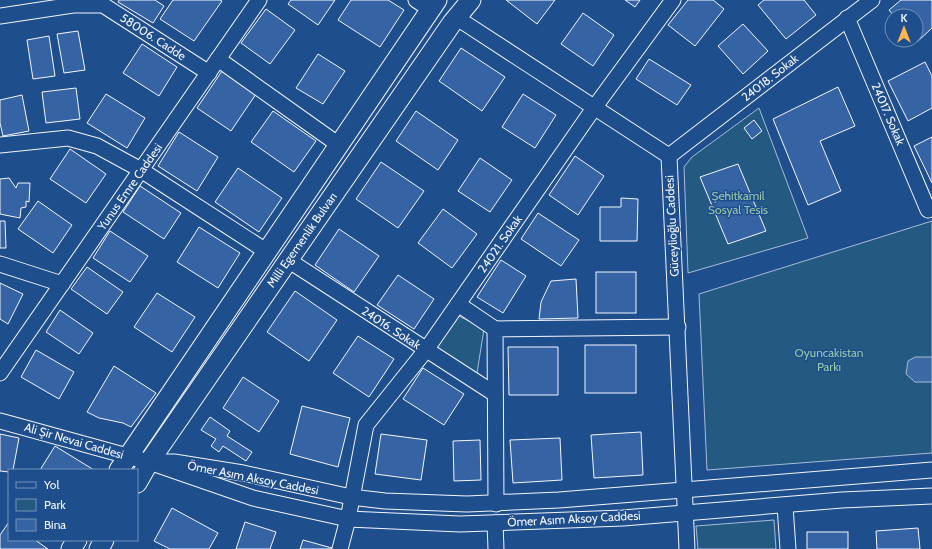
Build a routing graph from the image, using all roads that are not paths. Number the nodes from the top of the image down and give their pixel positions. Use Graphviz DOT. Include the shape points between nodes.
graph roads {
  1 [pos="259,0"];
  2 [pos="471,0"];
  3 [pos="673,0"];
  4 [pos="872,0"];
  5 [pos="104,3"];
  6 [pos="428,3"];
  7 [pos="0,16"];
  8 [pos="456,18"];
  9 [pos="848,18"];
  10 [pos="218,59"];
  11 [pos="209,73"];
  12 [pos="594,108"];
  13 [pos="0,145"];
  14 [pos="339,145"];
  15 [pos="669,156"];
  16 [pos="141,170"];
  17 [pos="928,210"];
  18 [pos="266,251"];
  19 [pos="288,260"];
  20 [pos="0,264"];
  21 [pos="62,284"];
  22 [pos="458,304"];
  23 [pos="678,327"];
  24 [pos="495,329"];
  25 [pos="426,350"];
  26 [pos="0,373"];
  27 [pos="495,394"];
  28 [pos="0,421"];
  29 [pos="149,462"];
  30 [pos="123,463"];
  31 [pos="932,470"];
  32 [pos="138,481"];
  33 [pos="684,490"];
  34 [pos="932,496"];
  35 [pos="351,497"];
  36 [pos="496,504"];
  37 [pos="785,506"];
  38 [pos="686,513"];
  39 [pos="348,519"];
  40 [pos="495,522"];
  41 [pos="340,549"];
  42 [pos="496,549"];
  43 [pos="687,549"];
  44 [pos="788,549"];
  1 -- 10 [label="street, Yunus Emre Caddesi"];
  2 -- 8 [label="main road, Milli Egemenlik Bulvarı"];
  3 -- 12 [label="street, 24021. Sokak"];
  4 -- 9 [label="street, 24018. Sokak"];
  5 -- 7 [label="street, 58006. Cadde"];
  5 -- 11 [label="street, 58006. Cadde"];
  6 -- 14 [label="main road, Milli Egemenlik Bulvarı"];
  8 -- 12 [label="street"];
  8 -- 19 [label="main road, Milli Egemenlik Bulvarı"];
  9 -- 15 [label="street, 24018. Sokak"];
  9 -- 17 [label="street, 24017. Sokak"];
  10 -- 11 [label="street, Yunus Emre Caddesi"];
  10 -- 14 [label="street"];
  11 -- 16 [label="street, Yunus Emre Caddesi"];
  12 -- 15 [label="street"];
  12 -- 22 [label="street, 24021. Sokak"];
  13 -- 16 [label="street" via="68,138 97,146"];
  14 -- 18 [label="main road, Milli Egemenlik Bulvarı"];
  15 -- 23 [label="street, Güceylioğlu Caddesi"];
  16 -- 18 [label="street"];
  16 -- 21 [label="street, Yunus Emre Caddesi"];
  18 -- 30 [label="main road, Milli Egemenlik Bulvarı"];
  19 -- 25 [label="street, 24016. Sokak"];
  19 -- 29 [label="main road, Milli Egemenlik Bulvarı"];
  20 -- 21 [label="street"];
  21 -- 26 [label="street, Yunus Emre Caddesi"];
  22 -- 24 [label="street"];
  22 -- 25 [label="street, 24021. Sokak"];
  23 -- 24 [label="street"];
  23 -- 33 [label="street, Güceylioğlu Caddesi"];
  24 -- 27 [label="street"];
  25 -- 27 [label="street, 24016. Sokak"];
  25 -- 35 [label="street, 24021. Sokak" via="366,425"];
  27 -- 36 [label="street"];
  28 -- 30 [label="street, Ali Şir Nevai Caddesi"];
  29 -- 30 [label="street, Ali Şir Nevai Caddesi"];
  29 -- 32 [label="main road, Milli Egemenlik Bulvarı"];
  29 -- 35 [label="street, Ömer Asım Aksoy Caddesi" via="174,462 243,473"];
  29 -- 39 [label="street, Ömer Asım Aksoy Caddesi" via="253,498"];
  31 -- 33 [label="street, Ömer Asım Aksoy Caddesi"];
  33 -- 36 [label="street, Ömer Asım Aksoy Caddesi"];
  33 -- 38 [label="street, Güceylioğlu Caddesi"];
  34 -- 37 [label="street, Ömer Asım Aksoy Caddesi" via="842,500"];
  35 -- 36 [label="street, Ömer Asım Aksoy Caddesi" via="385,501"];
  35 -- 39 [label="street, 24021. Sokak"];
  37 -- 38 [label="street, Ömer Asım Aksoy Caddesi"];
  37 -- 44 [label="street"];
  38 -- 40 [label="street, Ömer Asım Aksoy Caddesi"];
  38 -- 43 [label="street, Güceylioğlu Caddesi"];
  39 -- 40 [label="street, Ömer Asım Aksoy Caddesi" via="460,524"];
  39 -- 41 [label="street, 24021. Sokak"];
  40 -- 42 [label="street"];
}
